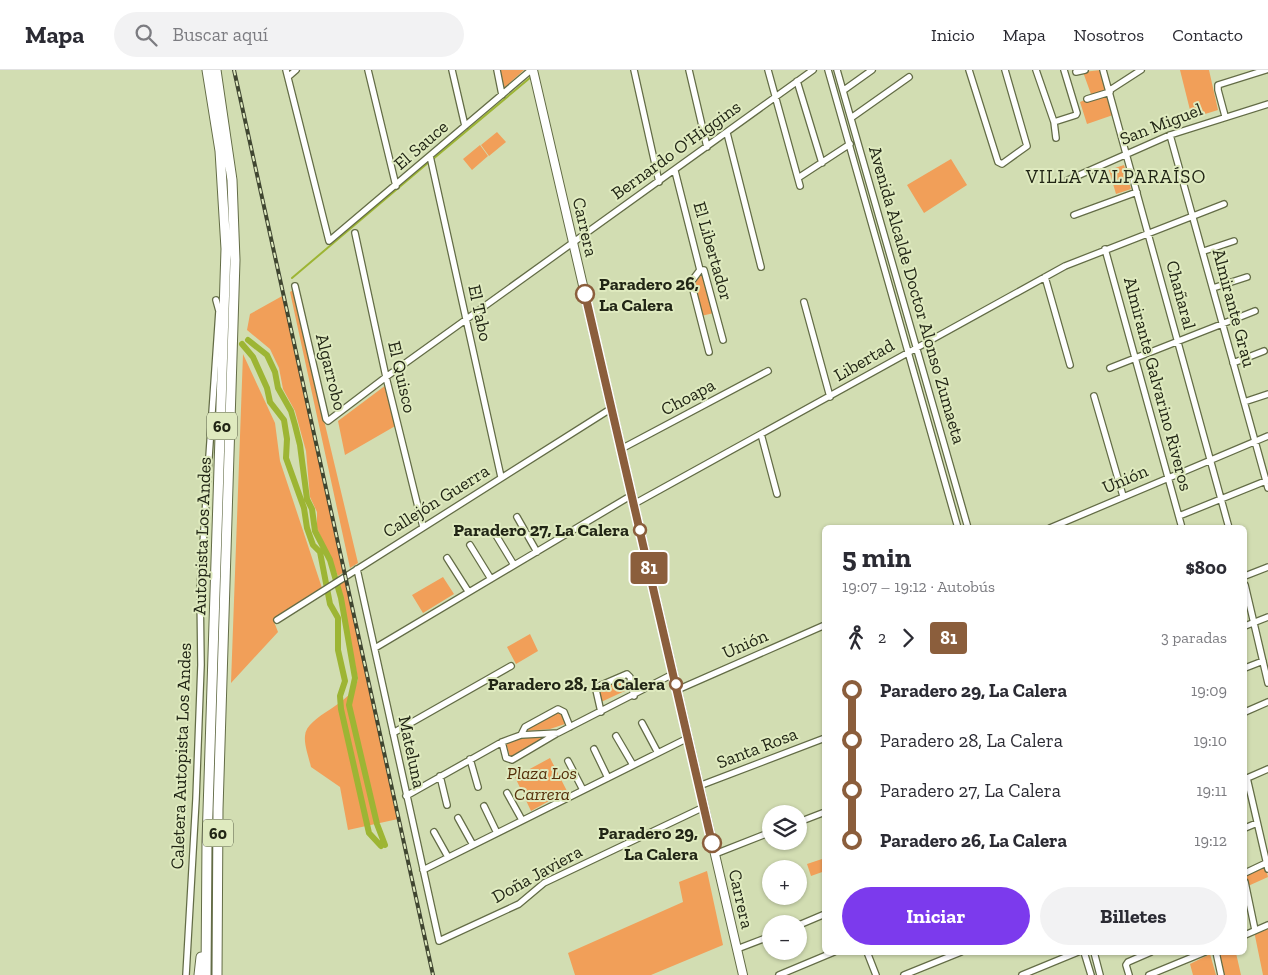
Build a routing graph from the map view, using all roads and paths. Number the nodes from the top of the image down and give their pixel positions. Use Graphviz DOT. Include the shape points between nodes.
graph roads {
  1 [pos="207,70"];
  2 [pos="216,70"];
  3 [pos="286,70"];
  4 [pos="296,70"];
  5 [pos="368,70"];
  6 [pos="452,70"];
  7 [pos="496,70"];
  8 [pos="532,70"];
  9 [pos="634,70"];
  10 [pos="689,70"];
  11 [pos="768,70"];
  12 [pos="813,70"];
  13 [pos="828,70"];
  14 [pos="837,70"];
  15 [pos="872,70"];
  16 [pos="969,70"];
  17 [pos="1005,70"];
  18 [pos="1036,70"];
  19 [pos="1064,70"];
  20 [pos="1085,70"];
  21 [pos="1103,70"];
  22 [pos="1141,70"];
  23 [pos="1266,70"];
  24 [pos="1076,72"];
  25 [pos="288,77"];
  26 [pos="909,77"];
  27 [pos="798,81"];
  28 [pos="844,90"];
  29 [pos="1110,91"];
  30 [pos="502,95"];
  31 [pos="775,97"];
  32 [pos="1087,99"];
  33 [pos="1268,104"];
  34 [pos="1225,116"];
  35 [pos="851,118"];
  36 [pos="1054,122"];
  37 [pos="465,126"];
  38 [pos="727,133"];
  39 [pos="1170,136"];
  40 [pos="1056,138"];
  41 [pos="850,144"];
  42 [pos="707,148"];
  43 [pos="1126,153"];
  44 [pos="430,156"];
  45 [pos="822,163"];
  46 [pos="675,171"];
  47 [pos="798,178"];
  48 [pos="1068,180"];
  49 [pos="659,182"];
  50 [pos="396,186"];
  51 [pos="800,186"];
  52 [pos="1136,192"];
  53 [pos="1224,204"];
  54 [pos="1074,215"];
  55 [pos="1193,216"];
  56 [pos="1149,232"];
  57 [pos="356,233"];
  58 [pos="1234,241"];
  59 [pos="573,243"];
  60 [pos="1105,249"];
  61 [pos="1204,251"];
  62 [pos="761,267"];
  63 [pos="700,270"];
  64 [pos="1045,277"];
  65 [pos="1247,277"];
  66 [pos="295,286"];
  67 [pos="1213,288"];
  68 [pos="216,300"];
  69 [pos="804,302"];
  70 [pos="1255,311"];
  71 [pos="467,320"];
  72 [pos="1222,323"];
  73 [pos="723,340"];
  74 [pos="1178,341"];
  75 [pos="916,348"];
  76 [pos="909,351"];
  77 [pos="709,352"];
  78 [pos="1264,352"];
  79 [pos="1135,358"];
  80 [pos="1233,363"];
  81 [pos="1070,365"];
  82 [pos="1110,368"];
  83 [pos="768,371"];
  84 [pos="386,377"];
  85 [pos="1268,394"];
  86 [pos="1094,396"];
  87 [pos="830,397"];
  88 [pos="1244,402"];
  89 [pos="612,408"];
  90 [pos="761,434"];
  91 [pos="1268,436"];
  92 [pos="1255,441"];
  93 [pos="621,449"];
  94 [pos="1210,459"];
  95 [pos="501,477"];
  96 [pos="1168,477"];
  97 [pos="1267,480"];
  98 [pos="1268,488"];
  99 [pos="776,494"];
  100 [pos="632,495"];
  101 [pos="1123,496"];
  102 [pos="1222,500"];
  103 [pos="634,504"];
  104 [pos="1179,516"];
  105 [pos="517,517"];
  106 [pos="957,525"];
  107 [pos="967,525"];
  108 [pos="1057,525"];
  109 [pos="1181,525"];
  110 [pos="1228,525"];
  111 [pos="423,527"];
  112 [pos="494,532"];
  113 [pos="470,544"];
  114 [pos="537,552"];
  115 [pos="447,558"];
  116 [pos="514,565"];
  117 [pos="1268,567"];
  118 [pos="356,569"];
  119 [pos="1247,575"];
  120 [pos="491,579"];
  121 [pos="468,592"];
  122 [pos="1247,593"];
  123 [pos="1268,617"];
  124 [pos="277,620"];
  125 [pos="1254,622"];
  126 [pos="1247,625"];
  127 [pos="822,626"];
  128 [pos="374,648"];
  129 [pos="1263,661"];
  130 [pos="510,666"];
  131 [pos="1247,667"];
  132 [pos="673,674"];
  133 [pos="1268,682"];
  134 [pos="677,690"];
  135 [pos="634,696"];
  136 [pos="1268,702"];
  137 [pos="1247,711"];
  138 [pos="601,712"];
  139 [pos="642,723"];
  140 [pos="570,727"];
  141 [pos="393,733"];
  142 [pos="558,733"];
  143 [pos="522,735"];
  144 [pos="616,736"];
  145 [pos="688,738"];
  146 [pos="822,739"];
  147 [pos="502,742"];
  148 [pos="594,749"];
  149 [pos="658,753"];
  150 [pos="470,759"];
  151 [pos="568,761"];
  152 [pos="633,765"];
  153 [pos="1268,769"];
  154 [pos="440,776"];
  155 [pos="608,778"];
  156 [pos="1247,779"];
  157 [pos="1247,783"];
  158 [pos="699,786"];
  159 [pos="478,787"];
  160 [pos="583,790"];
  161 [pos="507,793"];
  162 [pos="406,796"];
  163 [pos="448,805"];
  164 [pos="484,806"];
  165 [pos="704,807"];
  166 [pos="822,813"];
  167 [pos="458,818"];
  168 [pos="807,819"];
  169 [pos="522,820"];
  170 [pos="1257,823"];
  171 [pos="1247,827"];
  172 [pos="434,832"];
  173 [pos="496,833"];
  174 [pos="762,836"];
  175 [pos="473,845"];
  176 [pos="715,854"];
  177 [pos="448,857"];
  178 [pos="1267,866"];
  179 [pos="423,870"];
  180 [pos="1247,872"];
  181 [pos="1247,892"];
  182 [pos="206,910"];
  183 [pos="822,915"];
  184 [pos="807,922"];
  185 [pos="1268,924"];
  186 [pos="1255,930"];
  187 [pos="1247,934"];
  188 [pos="762,939"];
  189 [pos="439,941"];
  190 [pos="217,947"];
  191 [pos="737,949"];
  192 [pos="827,955"];
  193 [pos="868,955"];
  194 [pos="954,955"];
  195 [pos="1071,955"];
  196 [pos="1085,955"];
  197 [pos="1095,955"];
  198 [pos="1144,955"];
  199 [pos="1198,955"];
  200 [pos="1217,955"];
  201 [pos="186,975"];
  202 [pos="199,975"];
  203 [pos="206,975"];
  204 [pos="217,975"];
  205 [pos="222,975"];
  206 [pos="743,975"];
  207 [pos="779,975"];
  208 [pos="876,975"];
  209 [pos="904,975"];
  210 [pos="1022,975"];
  211 [pos="1091,975"];
  212 [pos="1100,975"];
  213 [pos="1129,975"];
  214 [pos="1149,975"];
  215 [pos="1221,975"];
  1 -- 182 [label="highway, Autopista Los Andes / 60" via="221,161 226,267"];
  2 -- 190 [label="highway, Autopista Los Andes / 60" via="231,171 235,260"];
  3 -- 25 [label="street"];
  4 -- 25 [label="street"];
  5 -- 50 [label="street"];
  6 -- 37 [label="street"];
  7 -- 30 [label="street"];
  8 -- 30 [label="street, El Sauce"];
  8 -- 59 [label="main road, Carrera"];
  9 -- 49 [label="street"];
  10 -- 42 [label="street"];
  11 -- 31 [label="street"];
  12 -- 27 [label="street, Bernardo O'Higgins"];
  13 -- 41 [label="street, Avenida Alcalde Doctor Alonso Zumaeta"];
  14 -- 28 [label="street, Avenida Alcalde Doctor Alonso Zumaeta"];
  15 -- 28 [label="street"];
  16 -- 17 [label="street" via="998,162 1004,163 1028,146"];
  18 -- 36 [label="street"];
  19 -- 36 [label="street" via="1077,112"];
  20 -- 24 [label="street"];
  21 -- 29 [label="street, Chañaral"];
  22 -- 29 [label="street"];
  23 -- 34 [label="street" via="1218,84"];
  25 -- 50 [label="street, El Sauce" via="329,241"];
  26 -- 35 [label="street"];
  27 -- 31 [label="street, Bernardo O'Higgins"];
  27 -- 45 [label="street"];
  28 -- 35 [label="street, Avenida Alcalde Doctor Alonso Zumaeta"];
  29 -- 32 [label="street"];
  29 -- 43 [label="street, Chañaral"];
  30 -- 37 [label="street, El Sauce"];
  31 -- 38 [label="street, Bernardo O'Higgins"];
  31 -- 47 [label="street"];
  33 -- 34 [label="street, San Miguel"];
  34 -- 39 [label="street, San Miguel"];
  35 -- 75 [label="street, Avenida Alcalde Doctor Alonso Zumaeta"];
  36 -- 40 [label="street"];
  37 -- 44 [label="street, El Sauce"];
  38 -- 42 [label="street, Bernardo O'Higgins"];
  38 -- 62 [label="street"];
  39 -- 43 [label="street, San Miguel"];
  39 -- 55 [label="street, Almirante Grau"];
  41 -- 45 [label="street"];
  41 -- 76 [label="street, Avenida Alcalde Doctor Alonso Zumaeta"];
  42 -- 46 [label="street, Bernardo O'Higgins"];
  43 -- 48 [label="street, San Miguel"];
  43 -- 52 [label="street, Chañaral"];
  44 -- 50 [label="street, El Sauce"];
  44 -- 71 [label="street, El Tabo"];
  45 -- 47 [label="street"];
  46 -- 49 [label="street, Bernardo O'Higgins"];
  46 -- 63 [label="street, El Libertador"];
  47 -- 51 [label="street"];
  49 -- 59 [label="street, Bernardo O'Higgins"];
  52 -- 54 [label="street"];
  52 -- 56 [label="street, Chañaral"];
  53 -- 55 [label="street, Libertad"];
  55 -- 56 [label="street, Libertad"];
  55 -- 61 [label="street, Almirante Grau"];
  56 -- 60 [label="street, Libertad"];
  56 -- 74 [label="street, Chañaral"];
  57 -- 84 [label="street, El Quisco"];
  58 -- 61 [label="street"];
  59 -- 71 [label="street, Bernardo O'Higgins"];
  59 -- 89 [label="main road, Carrera"];
  60 -- 64 [label="street, Libertad"];
  60 -- 79 [label="street, Almirante Galvarino Riveros"];
  61 -- 67 [label="street, Almirante Grau"];
  63 -- 73 [label="street, El Libertador" via="704,270"];
  63 -- 77 [label="street" via="691,282"];
  64 -- 75 [label="street, Libertad"];
  64 -- 81 [label="street"];
  65 -- 67 [label="street"];
  66 -- 84 [label="street, Algarrobo" via="327,421"];
  67 -- 72 [label="street, Almirante Grau"];
  68 -- 201 [label="street, Caletera Autopista Los Andes" via="219,311 201,579 201,665"];
  69 -- 87 [label="street"];
  70 -- 72 [label="street"];
  71 -- 84 [label="street, Bernardo O'Higgins"];
  71 -- 95 [label="street, El Tabo"];
  72 -- 74 [label="street"];
  72 -- 80 [label="street, Almirante Grau"];
  74 -- 79 [label="street"];
  74 -- 94 [label="street, Chañaral"];
  75 -- 76 [label="street, Libertad"];
  75 -- 107 [label="street, Avenida Alcalde Doctor Alonso Zumaeta"];
  76 -- 87 [label="street, Libertad"];
  76 -- 106 [label="street, Avenida Alcalde Doctor Alonso Zumaeta"];
  78 -- 80 [label="street"];
  79 -- 82 [label="street"];
  79 -- 96 [label="street, Almirante Galvarino Riveros"];
  80 -- 88 [label="street, Almirante Grau"];
  83 -- 93 [label="street, Choapa"];
  84 -- 111 [label="street, El Quisco"];
  85 -- 88 [label="street"];
  86 -- 101 [label="street"];
  87 -- 90 [label="street, Libertad"];
  88 -- 92 [label="street, Almirante Grau"];
  89 -- 93 [label="main road, Carrera"];
  89 -- 95 [label="street, Callejón Guerra"];
  90 -- 99 [label="street"];
  90 -- 103 [label="street, Libertad"];
  91 -- 92 [label="street, Unión"];
  92 -- 94 [label="street, Unión"];
  92 -- 97 [label="street, Almirante Grau"];
  93 -- 100 [label="main road, Carrera"];
  94 -- 96 [label="street, Unión"];
  94 -- 102 [label="street, Chañaral"];
  95 -- 111 [label="street, Callejón Guerra"];
  96 -- 101 [label="street, Unión"];
  96 -- 104 [label="street, Almirante Galvarino Riveros"];
  97 -- 98 [label="street, Almirante Grau"];
  97 -- 102 [label="street"];
  100 -- 103 [label="main road, Carrera"];
  100 -- 114 [label="street"];
  101 -- 108 [label="street, Unión"];
  102 -- 104 [label="street"];
  102 -- 110 [label="street, Chañaral"];
  103 -- 132 [label="main road, Carrera"];
  104 -- 109 [label="street, Almirante Galvarino Riveros"];
  105 -- 114 [label="street"];
  111 -- 118 [label="street, Callejón Guerra"];
  112 -- 116 [label="street"];
  113 -- 120 [label="street"];
  114 -- 116 [label="street"];
  115 -- 121 [label="street"];
  116 -- 120 [label="street"];
  117 -- 119 [label="street"];
  118 -- 124 [label="street, Callejón Guerra"];
  118 -- 128 [label="street, Mateluna"];
  120 -- 121 [label="street"];
  121 -- 128 [label="street"];
  122 -- 125 [label="street"];
  123 -- 125 [label="street"];
  125 -- 126 [label="street"];
  125 -- 129 [label="street"];
  127 -- 134 [label="street, Unión"];
  128 -- 141 [label="street, Mateluna"];
  129 -- 131 [label="street"];
  129 -- 133 [label="street"];
  130 -- 141 [label="street"];
  132 -- 134 [label="main road, Carrera"];
  132 -- 135 [label="street"];
  134 -- 145 [label="main road, Carrera"];
  135 -- 138 [label="street"];
  135 -- 138 [label="street" via="628,674 598,686"];
  136 -- 137 [label="street"];
  138 -- 140 [label="street"];
  139 -- 149 [label="street"];
  140 -- 142 [label="street"];
  140 -- 143 [label="street" via="564,712 558,709 525,727"];
  141 -- 162 [label="street, Mateluna"];
  142 -- 143 [label="street"];
  142 -- 147 [label="street" via="512,760 506,758"];
  143 -- 147 [label="street"];
  144 -- 152 [label="street"];
  145 -- 149 [label="street"];
  145 -- 158 [label="main road, Carrera"];
  146 -- 158 [label="street, Santa Rosa"];
  147 -- 150 [label="street"];
  148 -- 155 [label="street"];
  149 -- 152 [label="street"];
  150 -- 154 [label="street"];
  150 -- 159 [label="street"];
  151 -- 160 [label="street"];
  152 -- 155 [label="street"];
  153 -- 156 [label="street"];
  154 -- 162 [label="street"];
  154 -- 163 [label="street"];
  155 -- 160 [label="street"];
  157 -- 170 [label="street"];
  158 -- 165 [label="main road, Carrera"];
  160 -- 169 [label="street"];
  161 -- 169 [label="street"];
  162 -- 179 [label="street, Mateluna"];
  164 -- 173 [label="street"];
  165 -- 176 [label="main road, Carrera"];
  165 -- 189 [label="street, Doña Javiera" via="544,883 519,904"];
  166 -- 168 [label="street"];
  167 -- 175 [label="street"];
  169 -- 173 [label="street"];
  170 -- 171 [label="street"];
  170 -- 178 [label="street"];
  172 -- 177 [label="street"];
  173 -- 175 [label="street"];
  174 -- 176 [label="street"];
  175 -- 177 [label="street"];
  176 -- 191 [label="main road, Carrera"];
  177 -- 179 [label="street"];
  178 -- 180 [label="street"];
  179 -- 189 [label="street, Mateluna"];
  181 -- 186 [label="street"];
  182 -- 202 [label="highway"];
  182 -- 203 [label="highway, Autopista Los Andes / 60"];
  183 -- 184 [label="street"];
  185 -- 186 [label="street"];
  186 -- 187 [label="street"];
  188 -- 191 [label="street"];
  190 -- 204 [label="highway, Autopista Los Andes / 60"];
  190 -- 205 [label="highway"];
  191 -- 206 [label="main road, Carrera"];
  192 -- 207 [label="street"];
  193 -- 208 [label="street"];
  194 -- 209 [label="street"];
  195 -- 210 [label="street"];
  196 -- 211 [label="street"];
  197 -- 212 [label="street"];
  198 -- 213 [label="street" via="1128,962"];
  199 -- 214 [label="street"];
  200 -- 215 [label="street"];
}
